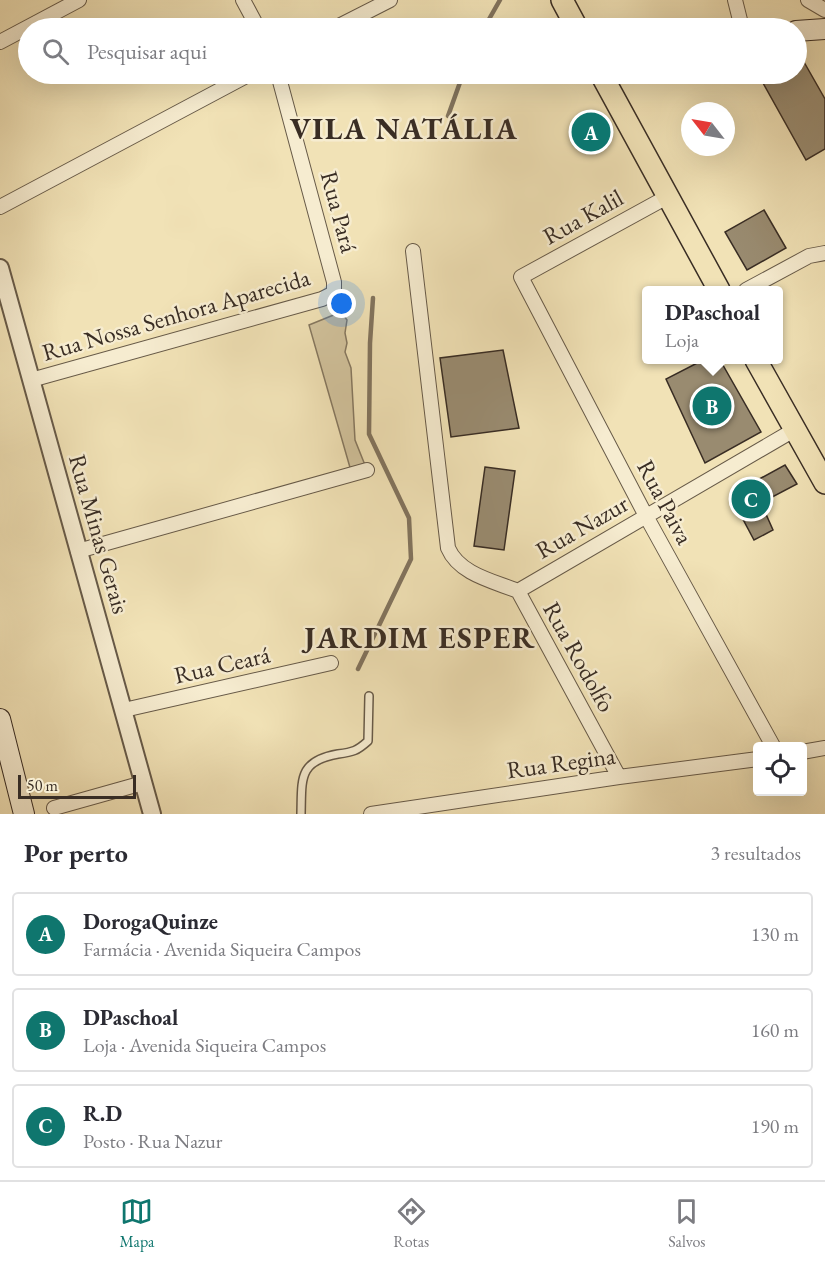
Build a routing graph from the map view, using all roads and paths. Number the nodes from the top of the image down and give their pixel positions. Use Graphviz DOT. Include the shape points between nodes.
graph roads {
  1 [pos="79,0"];
  2 [pos="243,0"];
  3 [pos="390,0"];
  4 [pos="562,0"];
  5 [pos="735,0"];
  6 [pos="808,0"];
  7 [pos="825,10"];
  8 [pos="45,18"];
  9 [pos="253,18"];
  10 [pos="355,18"];
  11 [pos="572,18"];
  12 [pos="740,18"];
  13 [pos="825,29"];
  14 [pos="807,30"];
  15 [pos="18,32"];
  16 [pos="0,42"];
  17 [pos="231,84"];
  18 [pos="281,84"];
  19 [pos="606,84"];
  20 [pos="667,197"];
  21 [pos="0,207"];
  22 [pos="413,251"];
  23 [pos="825,253"];
  24 [pos="0,268"];
  25 [pos="521,277"];
  26 [pos="716,286"];
  27 [pos="755,286"];
  28 [pos="334,293"];
  29 [pos="8,320"];
  30 [pos="758,364"];
  31 [pos="31,380"];
  32 [pos="794,430"];
  33 [pos="368,470"];
  34 [pos="825,483"];
  35 [pos="646,516"];
  36 [pos="78,551"];
  37 [pos="518,591"];
  38 [pos="331,663"];
  39 [pos="369,696"];
  40 [pos="124,710"];
  41 [pos="0,719"];
  42 [pos="770,742"];
  43 [pos="825,748"];
  44 [pos="807,751"];
  45 [pos="753,760"];
  46 [pos="619,777"];
  47 [pos="143,783"];
  48 [pos="54,808"];
  49 [pos="24,814"];
  50 [pos="152,814"];
  51 [pos="301,814"];
  52 [pos="371,814"];
  1 -- 8 [label="street"];
  2 -- 9 [label="street"];
  3 -- 10 [label="street"];
  4 -- 11 [label="main road"];
  5 -- 12 [label="street"];
  6 -- 7 [label="street"];
  13 -- 14 [label="main road"];
  15 -- 16 [label="street"];
  17 -- 21 [label="street"];
  18 -- 28 [label="street, Rua Pará"];
  19 -- 20 [label="main road"];
  20 -- 25 [label="street, Rua Kalil"];
  20 -- 26 [label="main road"];
  22 -- 37 [label="street" via="448,548 461,567"];
  23 -- 27 [label="street" via="809,256"];
  24 -- 29 [label="street, Rua Minas Gerais"];
  25 -- 35 [label="street, Rua Paiva"];
  28 -- 31 [label="street, Rua Nossa Senhora Aparecida"];
  29 -- 31 [label="street, Rua Minas Gerais"];
  30 -- 32 [label="main road"];
  31 -- 36 [label="street, Rua Minas Gerais"];
  32 -- 34 [label="main road"];
  32 -- 35 [label="street, Rua Nazur"];
  33 -- 36 [label="street"];
  35 -- 37 [label="street, Rua Nazur"];
  35 -- 42 [label="street, Rua Paiva"];
  36 -- 40 [label="street, Rua Minas Gerais"];
  37 -- 46 [label="street, Rua Rodolfo"];
  38 -- 40 [label="street, Rua Ceará"];
  39 -- 51 [label="lane" via="368,741 357,751 312,762 303,777"];
  40 -- 47 [label="street, Rua Minas Gerais"];
  41 -- 49 [label="main road"];
  43 -- 44 [label="street"];
  45 -- 46 [label="street, Rua Regina"];
  46 -- 52 [label="street, Rua Regina"];
  47 -- 48 [label="street"];
  47 -- 50 [label="street, Rua Minas Gerais"];
}
